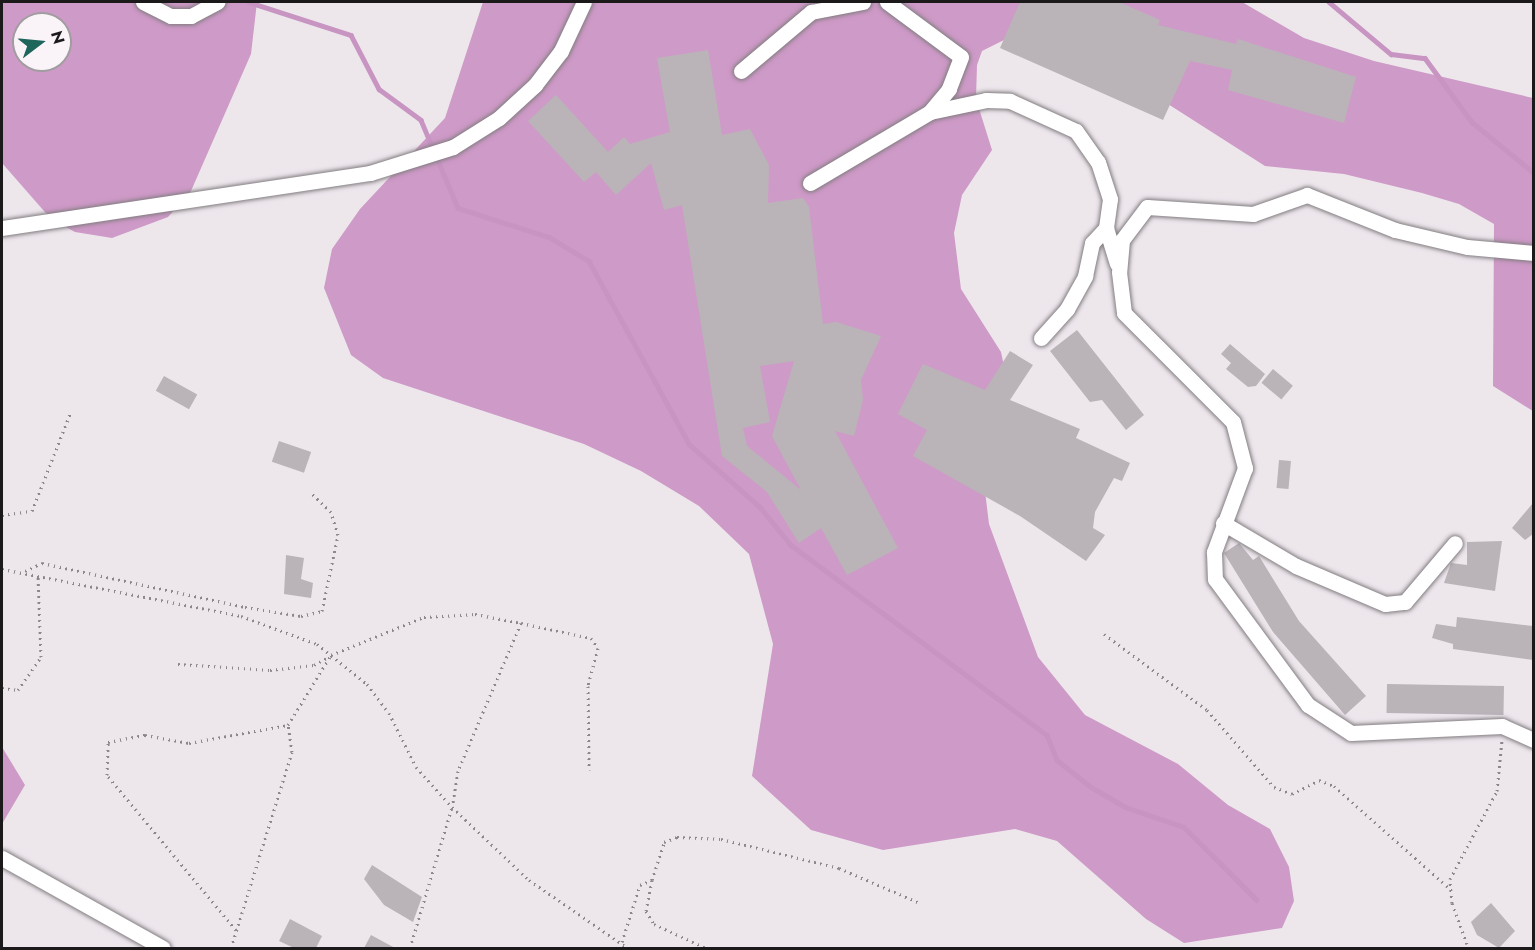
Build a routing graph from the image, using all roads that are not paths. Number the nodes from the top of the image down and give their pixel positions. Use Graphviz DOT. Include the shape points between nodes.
graph roads {
  1 [pos="143,2"];
  2 [pos="217,2"];
  3 [pos="584,2"];
  4 [pos="863,2"];
  5 [pos="887,2"];
  6 [pos="741,71"];
  7 [pos="930,112"];
  8 [pos="810,183"];
  9 [pos="2,228"];
  10 [pos="1106,228"];
  11 [pos="1533,253"];
  12 [pos="1119,272"];
  13 [pos="1041,338"];
  14 [pos="1223,523"];
  15 [pos="1455,543"];
  16 [pos="1533,740"];
  17 [pos="2,858"];
  18 [pos="163,948"];
  1 -- 2 [label="street" via="171,16 191,16"];
  3 -- 9 [label="street" via="561,51 499,118 453,147 370,173"];
  4 -- 6 [label="street" via="812,12"];
  5 -- 7 [label="street" via="961,57 949,89"];
  7 -- 8 [label="street"];
  7 -- 10 [label="street" via="986,100 1010,101 1076,131 1098,162 1110,199"];
  10 -- 12 [label="street"];
  10 -- 13 [label="street" via="1092,243 1085,276 1067,309"];
  11 -- 12 [label="street" via="1467,247 1395,230 1307,195 1253,214 1147,207 1122,240"];
  12 -- 14 [label="street" via="1124,313 1233,422 1245,468"];
  14 -- 15 [label="street" via="1296,566 1386,604 1406,602"];
  14 -- 16 [label="street" via="1214,552 1215,579 1308,705 1352,733 1502,726"];
  17 -- 18 [label="street"];
}
